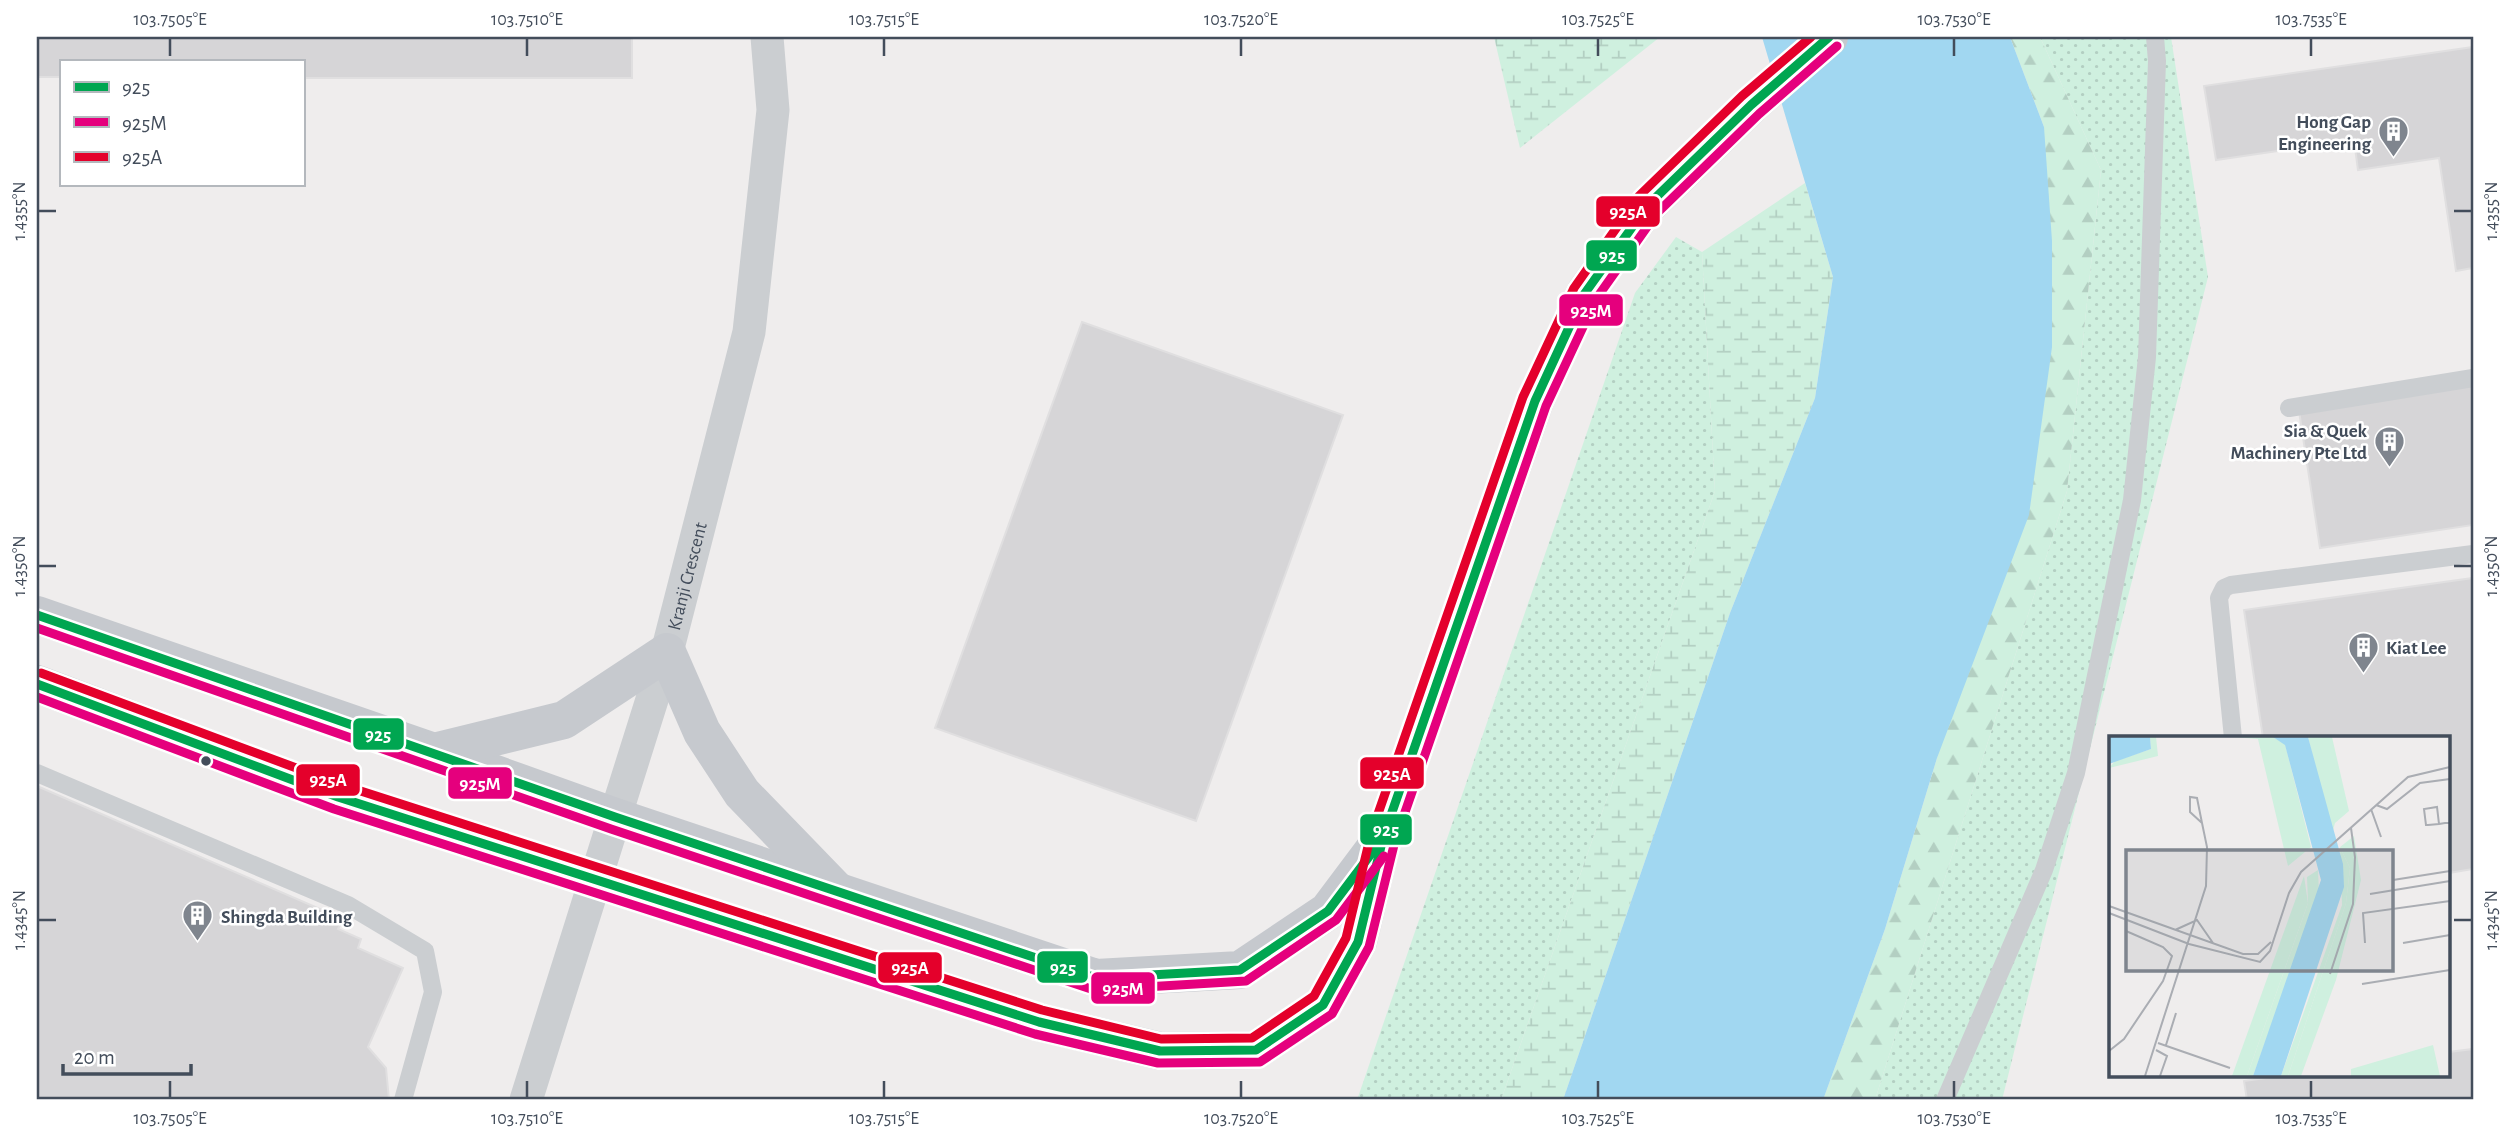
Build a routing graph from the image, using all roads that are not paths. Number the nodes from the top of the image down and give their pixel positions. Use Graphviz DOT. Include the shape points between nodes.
graph roads {
  1 [pos="767,37"];
  2 [pos="1829,37"];
  3 [pos="2155,37"];
  4 [pos="2473,378"];
  5 [pos="2289,408"];
  6 [pos="2473,554"];
  7 [pos="37,615"];
  8 [pos="667,652"];
  9 [pos="37,684"];
  10 [pos="2233,736"];
  11 [pos="434,752"];
  12 [pos="37,773"];
  13 [pos="615,817"];
  14 [pos="1383,838"];
  15 [pos="595,881"];
  16 [pos="838,892"];
  17 [pos="403,1100"];
  18 [pos="526,1100"];
  19 [pos="1945,1100"];
  1 -- 8 [label="street, Kranji Crescent" via="773,110 749,332"];
  2 -- 14 [label="main road" via="1647,205 1585,293 1535,401"];
  3 -- 19 [label="lane" via="2147,357 2132,500 2076,773 2044,870"];
  4 -- 5 [label="lane"];
  6 -- 10 [label="lane" via="2224,588 2219,598"];
  7 -- 11 [label="main road"];
  8 -- 11 [label="main road" via="564,720"];
  8 -- 13 [label="street, Kranji Crescent"];
  8 -- 16 [label="main road" via="702,732 743,793"];
  9 -- 15 [label="main road" via="338,797"];
  11 -- 13 [label="main road"];
  12 -- 17 [label="lane" via="348,905 425,951 433,992"];
  13 -- 15 [label="street, Kranji Crescent"];
  13 -- 16 [label="main road"];
  14 -- 15 [label="main road" via="1359,942 1324,1005 1256,1050 1160,1051 1039,1023"];
  14 -- 16 [label="main road" via="1328,911 1240,970 1097,978"];
  15 -- 18 [label="street, Kranji Crescent"];
}
